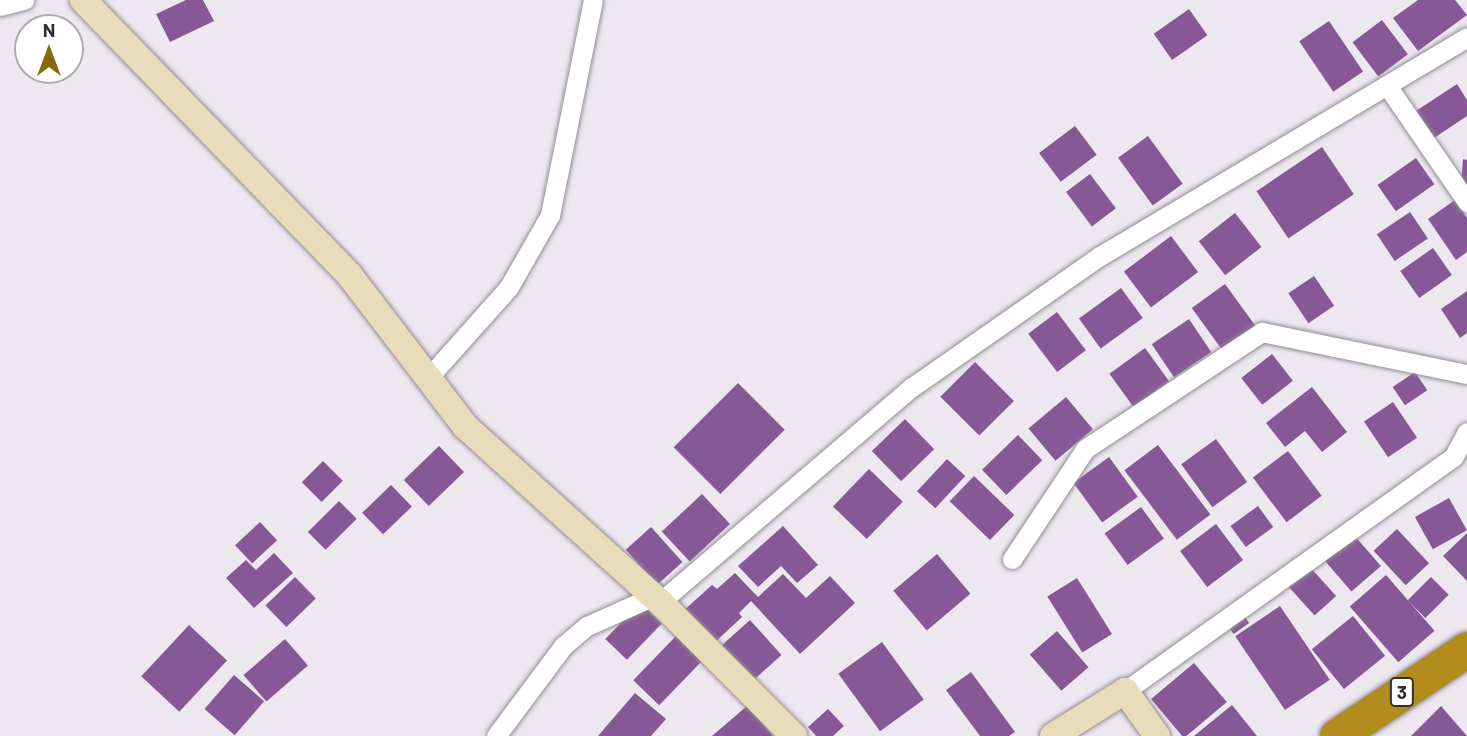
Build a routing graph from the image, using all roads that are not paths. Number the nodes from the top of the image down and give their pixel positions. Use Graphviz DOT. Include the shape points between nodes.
graph roads {
  1 [pos="24,0"];
  2 [pos="83,0"];
  3 [pos="593,0"];
  4 [pos="0,6"];
  5 [pos="1467,37"];
  6 [pos="1388,87"];
  7 [pos="1467,202"];
  8 [pos="1467,374"];
  9 [pos="428,378"];
  10 [pos="1467,432"];
  11 [pos="1012,559"];
  12 [pos="657,599"];
  13 [pos="1467,649"];
  14 [pos="1125,691"];
  15 [pos="496,736"];
  16 [pos="794,736"];
  17 [pos="1053,736"];
  18 [pos="1157,736"];
  19 [pos="1337,736"];
  1 -- 4 [label="street"];
  2 -- 9 [label="street" via="350,276"];
  3 -- 9 [label="street" via="550,215 509,287"];
  5 -- 6 [label="street"];
  6 -- 7 [label="street"];
  6 -- 12 [label="street" via="1100,256 912,387"];
  8 -- 11 [label="street" via="1262,332 1085,449"];
  9 -- 12 [label="street" via="465,426"];
  10 -- 14 [label="street" via="1454,456"];
  12 -- 15 [label="street" via="587,626 564,646"];
  12 -- 16 [label="street"];
  13 -- 19 [label="highway, 3"];
  14 -- 17 [label="street"];
  14 -- 18 [label="street"];
}
